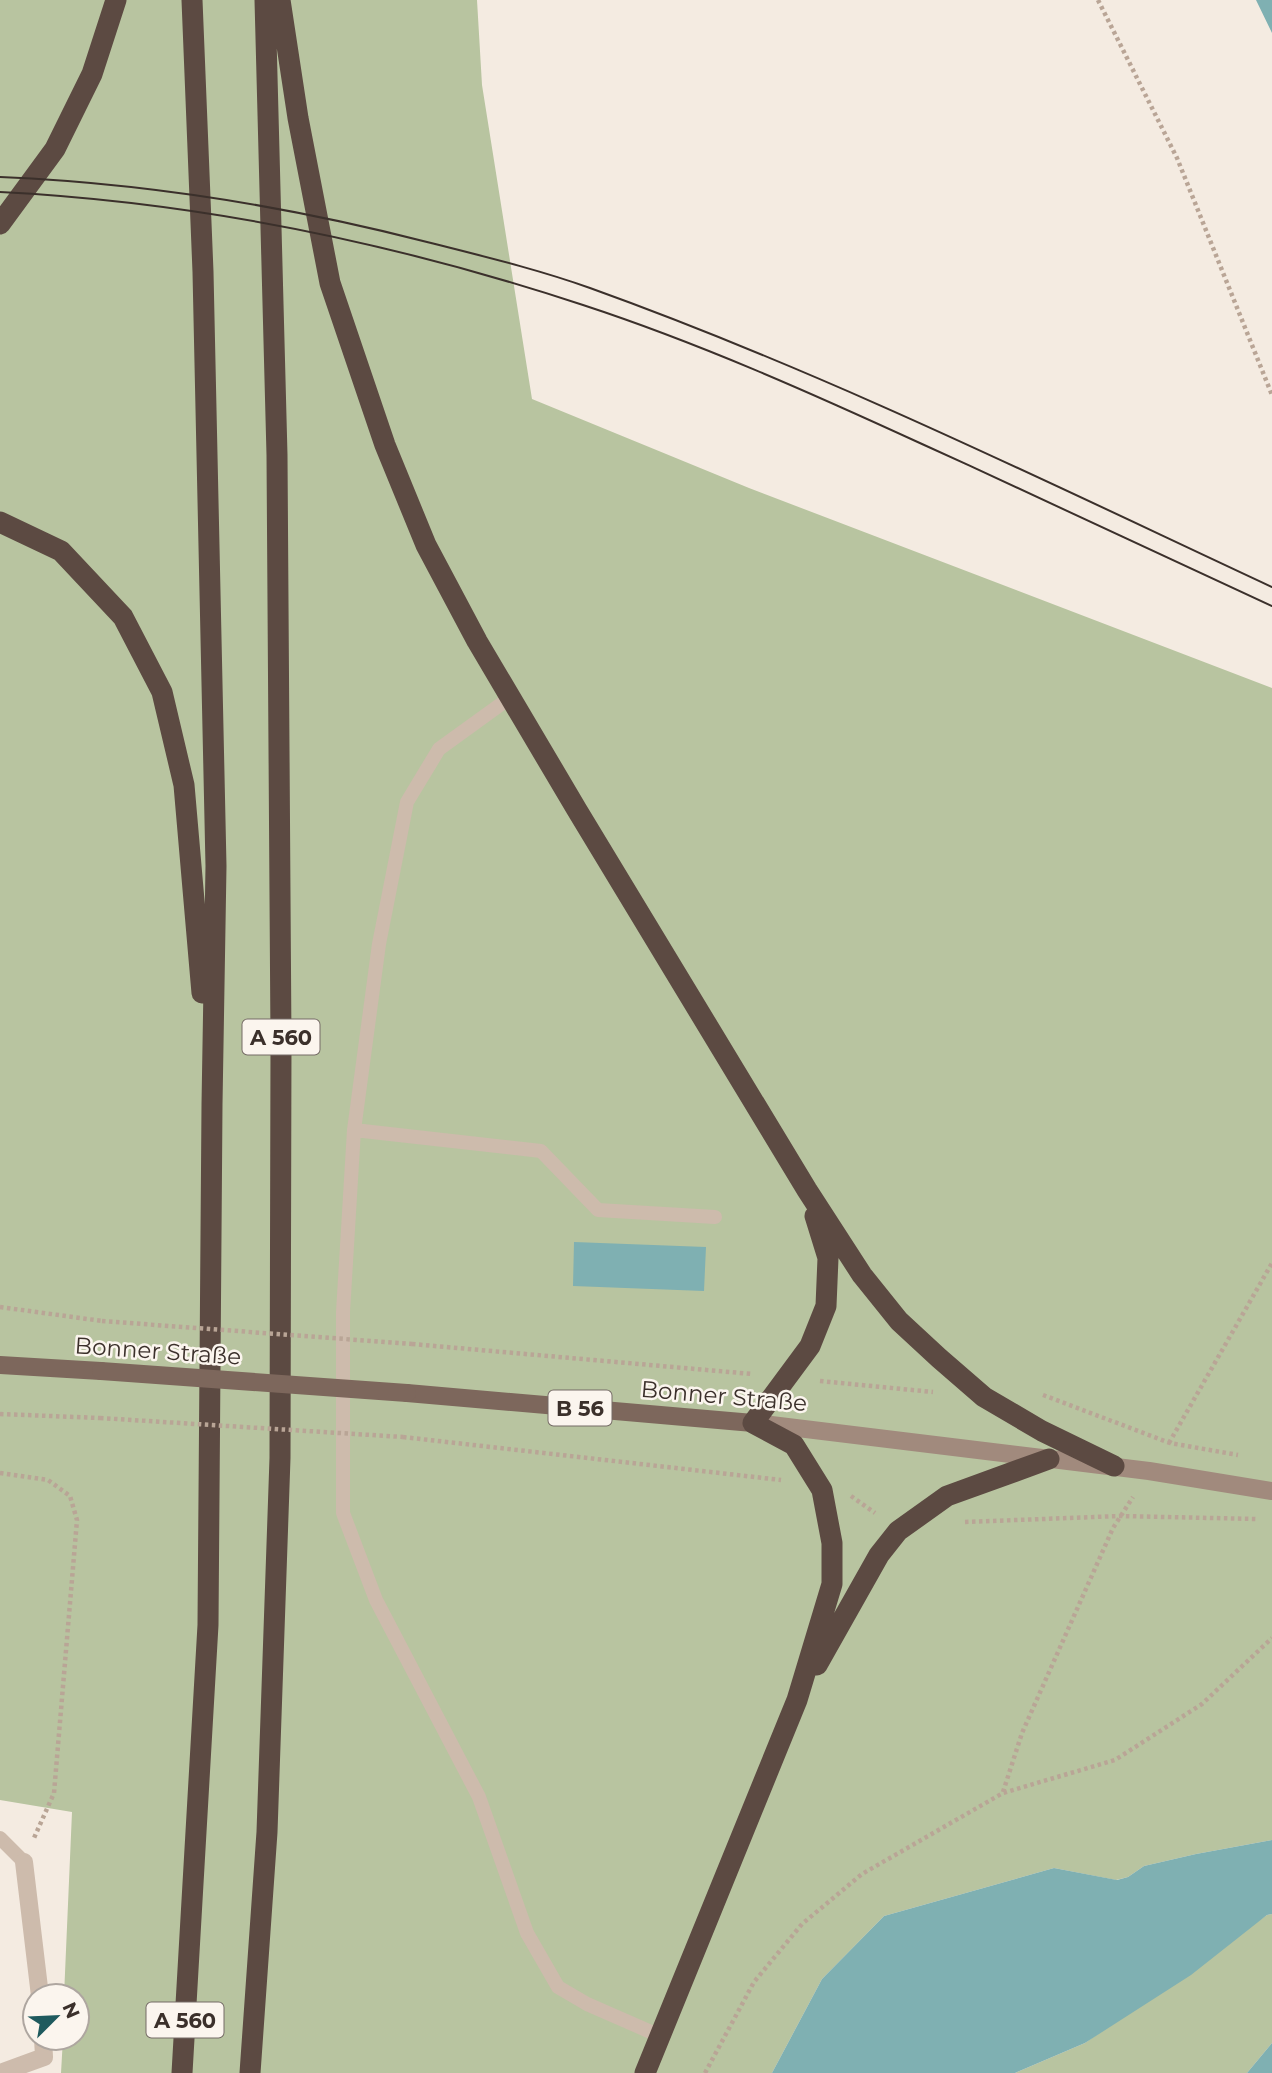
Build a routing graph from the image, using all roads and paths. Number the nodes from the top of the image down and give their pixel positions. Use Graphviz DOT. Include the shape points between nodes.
graph roads {
  1 [pos="116,0"];
  2 [pos="192,0"];
  3 [pos="265,0"];
  4 [pos="279,0"];
  5 [pos="1098,0"];
  6 [pos="0,224"];
  7 [pos="1272,395"];
  8 [pos="0,522"];
  9 [pos="511,697"];
  10 [pos="212,1105"];
  11 [pos="354,1130"];
  12 [pos="807,1190"];
  13 [pos="715,1217"];
  14 [pos="1272,1263"];
  15 [pos="0,1307"];
  16 [pos="412,1344"];
  17 [pos="0,1365"];
  18 [pos="0,1414"];
  19 [pos="753,1423"];
  20 [pos="1249,1457"];
  21 [pos="1049,1459"];
  22 [pos="1114,1466"];
  23 [pos="0,1473"];
  24 [pos="822,1490"];
  25 [pos="1265,1490"];
  26 [pos="1120,1516"];
  27 [pos="1254,1519"];
  28 [pos="960,1522"];
  29 [pos="898,1531"];
  30 [pos="1272,1638"];
  31 [pos="797,1700"];
  32 [pos="1003,1793"];
  33 [pos="0,1838"];
  34 [pos="24,1862"];
  35 [pos="38,1982"];
  36 [pos="660,2036"];
  37 [pos="44,2052"];
  38 [pos="0,2073"];
  39 [pos="182,2073"];
  40 [pos="250,2073"];
  41 [pos="645,2073"];
  42 [pos="705,2073"];
  1 -- 6 [label="highway" via="92,74 55,149"];
  2 -- 10 [label="highway, A 560" via="216,866"];
  3 -- 40 [label="highway, A 560" via="277,469 280,1458 267,1832"];
  4 -- 9 [label="highway" via="330,283 426,545"];
  5 -- 7 [label="path" via="1177,158"];
  8 -- 10 [label="highway" via="61,551 123,617 162,692 184,785"];
  9 -- 11 [label="lane" via="439,749 407,802 379,944"];
  9 -- 12 [label="highway"];
  10 -- 39 [label="highway, A 560" via="208,1625"];
  11 -- 13 [label="lane" via="541,1152 598,1210"];
  11 -- 36 [label="lane" via="343,1311 343,1513 376,1600 479,1797 527,1933 558,1987"];
  12 -- 19 [label="highway" via="828,1258 826,1306 810,1346"];
  12 -- 22 [label="highway" via="862,1275 899,1321 939,1358 984,1397"];
  14 -- 20 [label="path" via="1170,1443"];
  15 -- 16 [label="path, bridge" via="103,1321"];
  17 -- 19 [label="main road, Bonner Straße / B 56, bridge"];
  18 -- 24 [label="path, bridge" via="403,1437 794,1482"];
  19 -- 21 [label="main road, Bonner Straße"];
  19 -- 24 [label="highway" via="794,1445"];
  21 -- 22 [label="main road, Bonner Straße"];
  21 -- 29 [label="highway" via="947,1496"];
  22 -- 25 [label="main road, Bonner Straße"];
  23 -- 34 [label="path" via="48,1480 70,1496 77,1520 54,1793"];
  24 -- 29 [label="path" via="854,1497"];
  24 -- 31 [label="highway" via="832,1543 832,1584"];
  26 -- 27 [label="path"];
  26 -- 28 [label="path"];
  26 -- 32 [label="path" via="1022,1733"];
  29 -- 31 [label="highway" via="879,1555"];
  30 -- 32 [label="path" via="1202,1704 1115,1760"];
  31 -- 36 [label="highway"];
  32 -- 42 [label="path" via="862,1874 802,1924 754,1982"];
  33 -- 34 [label="lane"];
  34 -- 35 [label="street"];
  36 -- 41 [label="highway"];
  37 -- 38 [label="street" via="44,2057"];
}
